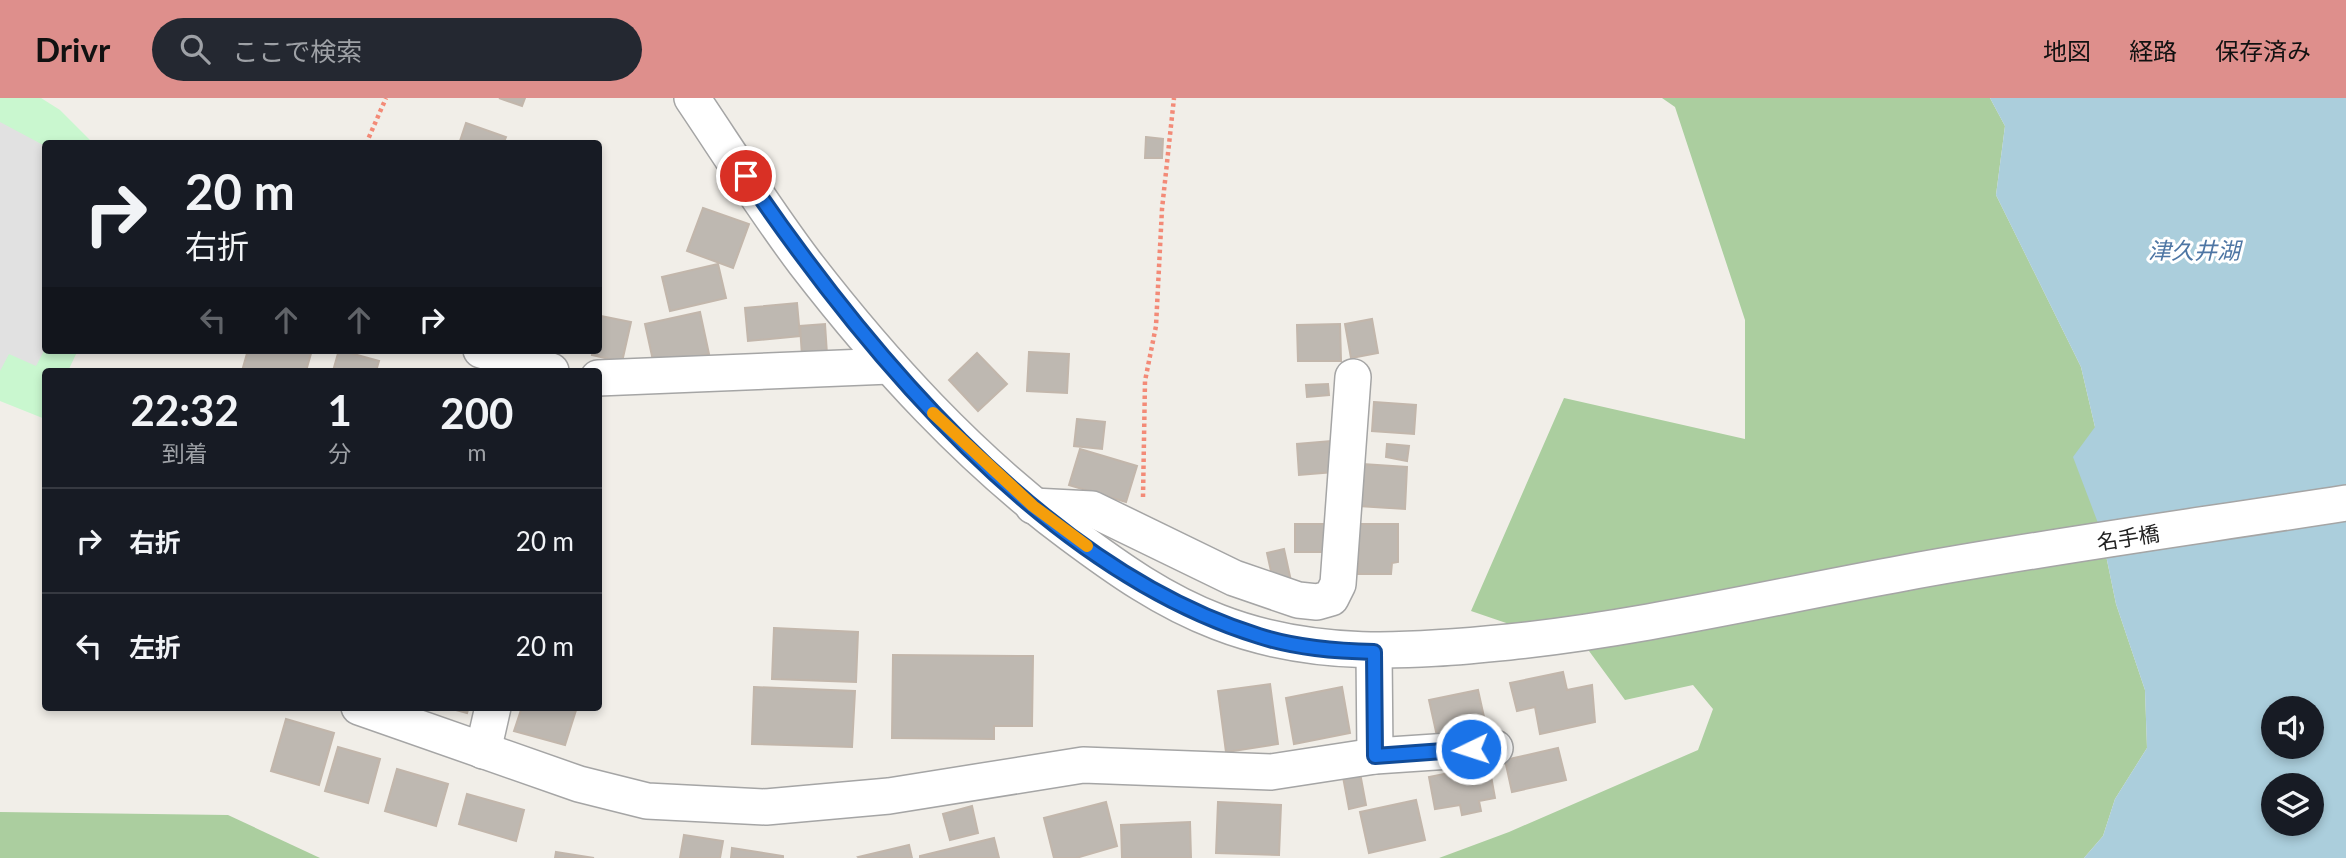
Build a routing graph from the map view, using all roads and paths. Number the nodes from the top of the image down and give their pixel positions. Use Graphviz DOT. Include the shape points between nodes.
graph roads {
  1 [pos="386,98"];
  2 [pos="692,98"];
  3 [pos="1174,98"];
  4 [pos="368,140"];
  5 [pos="494,354"];
  6 [pos="890,366"];
  7 [pos="541,368"];
  8 [pos="1353,377"];
  9 [pos="602,378"];
  10 [pos="2346,502"];
  11 [pos="1033,506"];
  12 [pos="1136,532"];
  13 [pos="1374,652"];
  14 [pos="370,711"];
  15 [pos="492,711"];
  16 [pos="1494,748"];
  17 [pos="483,751"];
  18 [pos="1375,756"];
  1 -- 4 [label="path"];
  2 -- 6 [label="street, 名手橋" via="804,261"];
  3 -- 12 [label="path" via="1156,326 1145,381 1143,494"];
  5 -- 7 [label="street"];
  6 -- 9 [label="street"];
  6 -- 11 [label="street, 名手橋" via="964,444"];
  8 -- 12 [label="street" via="1338,584 1331,598 1317,602 1285,596 1234,578"];
  10 -- 13 [label="street, 名手橋" via="1910,572 1582,634"];
  11 -- 12 [label="street" via="1092,509"];
  11 -- 13 [label="street, 名手橋" via="1143,586 1217,622 1305,646"];
  13 -- 18 [label="street"];
  14 -- 17 [label="street"];
  15 -- 17 [label="street"];
  16 -- 18 [label="street"];
  17 -- 18 [label="street" via="579,784 647,801 766,807 889,796 1083,765 1271,772"];
}
